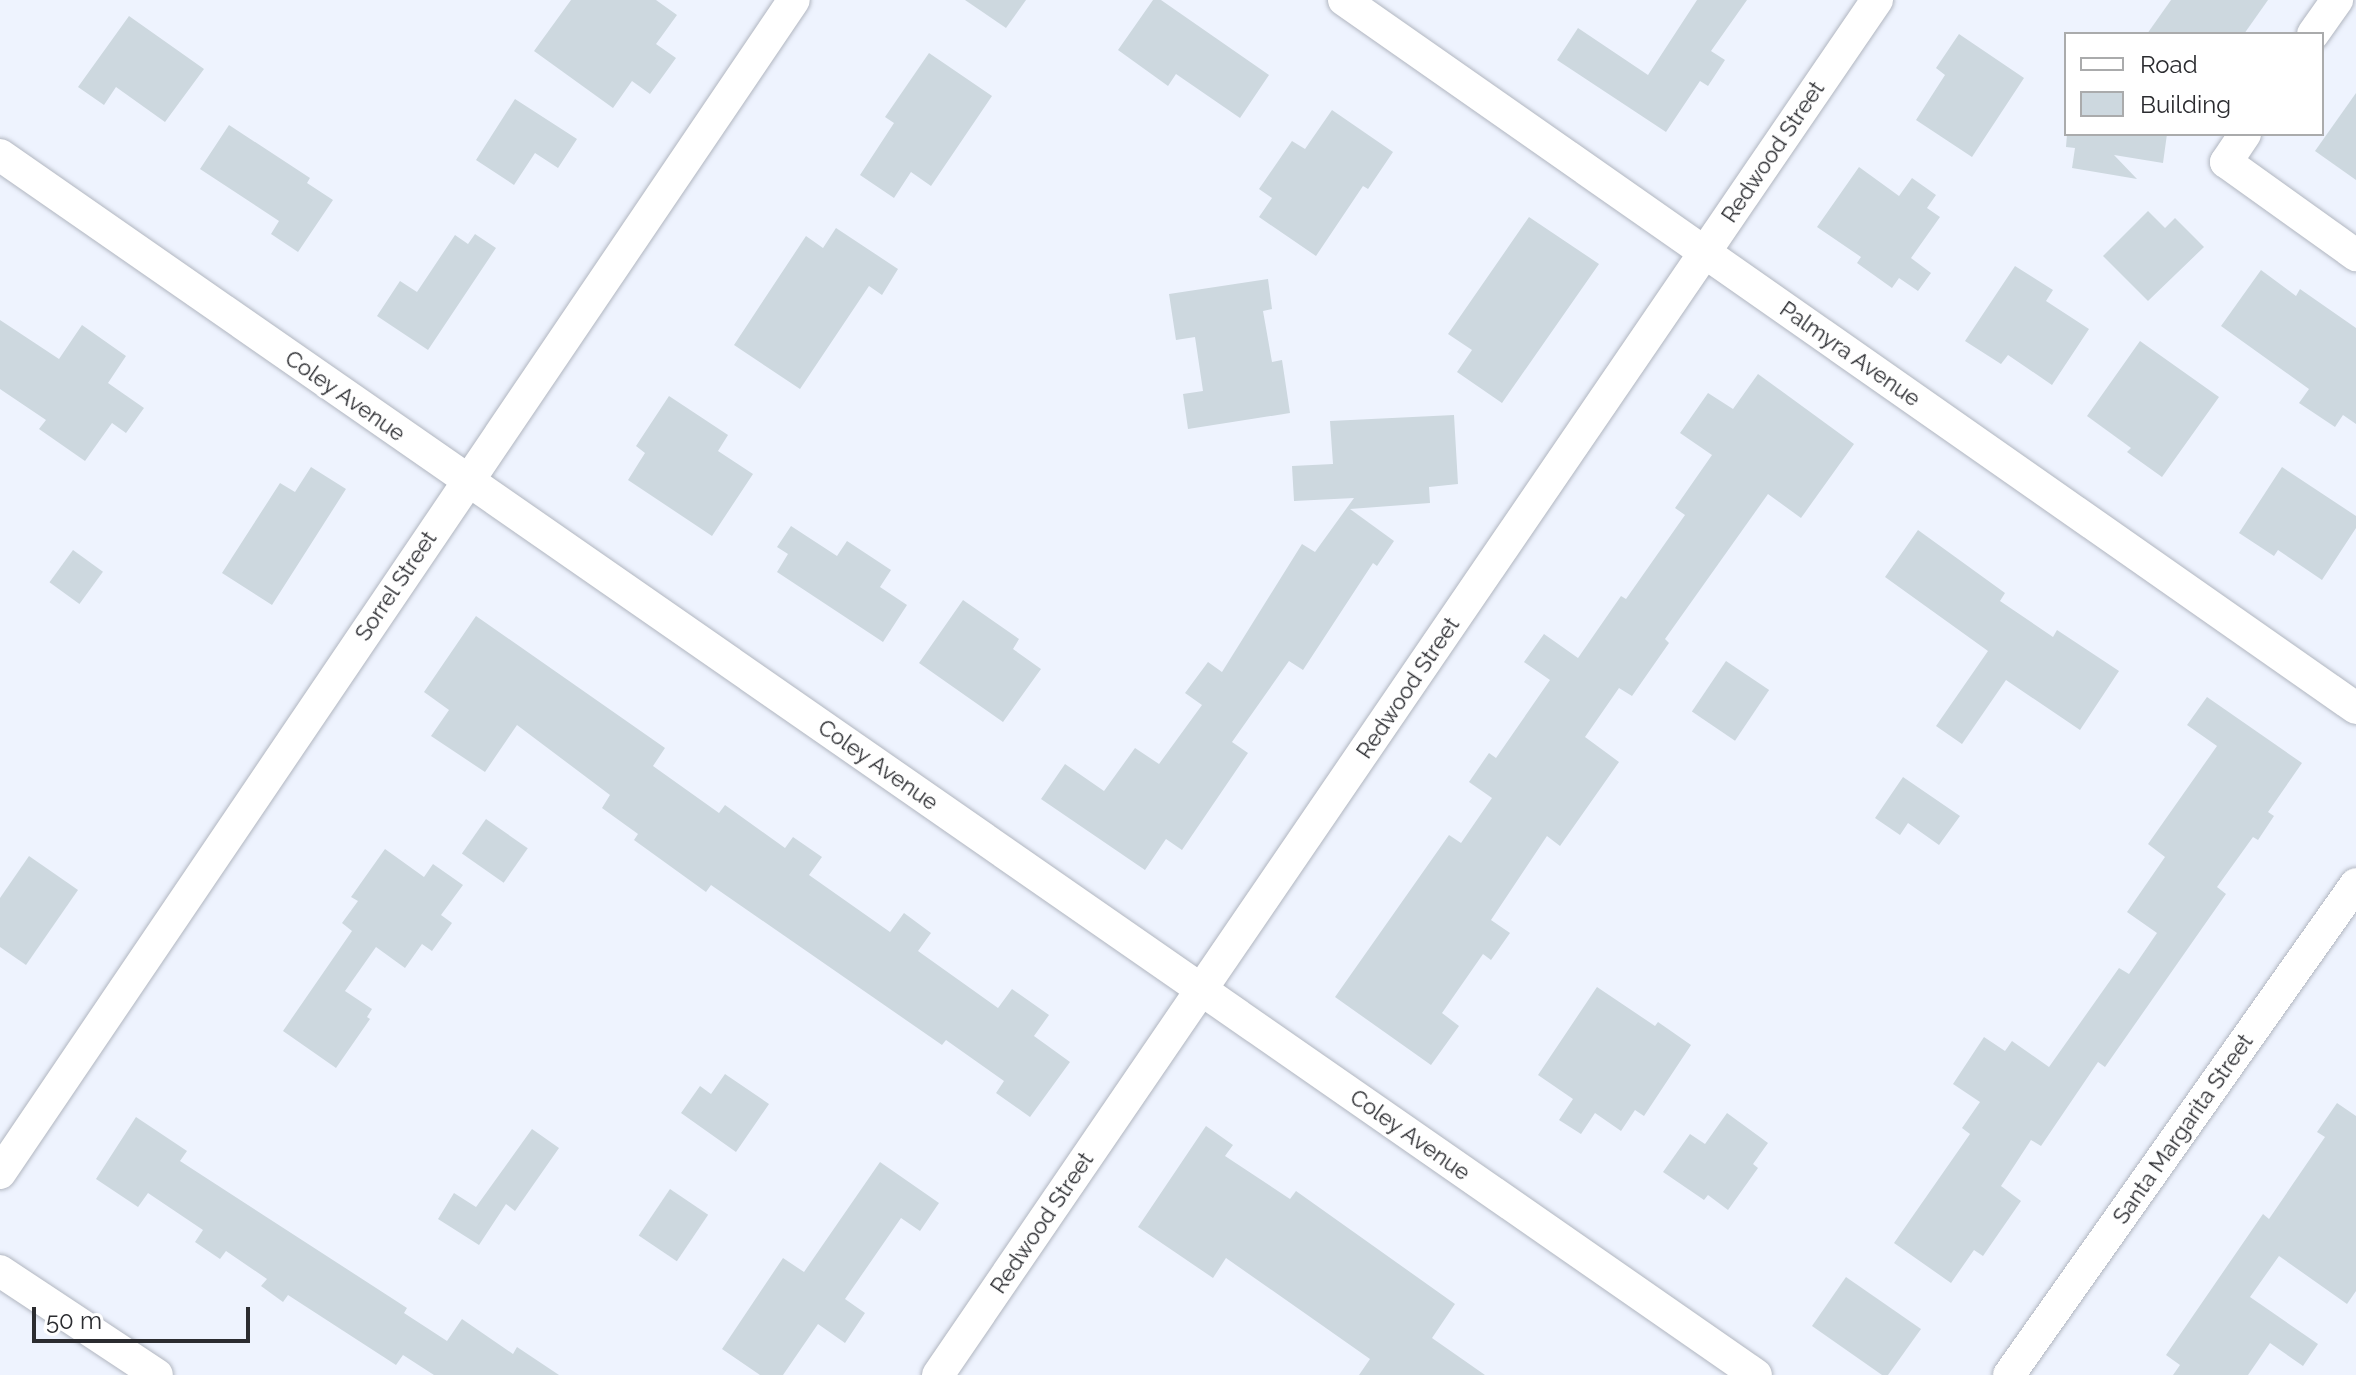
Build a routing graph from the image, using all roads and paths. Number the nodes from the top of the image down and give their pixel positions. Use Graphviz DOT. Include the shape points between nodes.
graph roads {
  1 [pos="794,0"];
  2 [pos="1344,0"];
  3 [pos="1877,0"];
  4 [pos="2337,0"];
  5 [pos="2314,32"];
  6 [pos="2244,136"];
  7 [pos="0,155"];
  8 [pos="1705,253"];
  9 [pos="2356,255"];
  10 [pos="467,481"];
  11 [pos="2356,708"];
  12 [pos="2356,884"];
  13 [pos="1202,990"];
  14 [pos="0,1173"];
  15 [pos="0,1271"];
  16 [pos="157,1375"];
  17 [pos="938,1375"];
  18 [pos="1756,1375"];
  19 [pos="2009,1375"];
  1 -- 10 [label="street, Sorrel Street"];
  2 -- 8 [label="street, Palmyra Avenue"];
  3 -- 8 [label="street, Redwood Street"];
  4 -- 5 [label="street"];
  6 -- 9 [label="street" via="2226,162"];
  7 -- 10 [label="street, Coley Avenue"];
  8 -- 11 [label="street, Palmyra Avenue"];
  8 -- 13 [label="street, Redwood Street"];
  10 -- 13 [label="street, Coley Avenue"];
  10 -- 14 [label="street, Sorrel Street"];
  12 -- 19 [label="street, Santa Margarita Street"];
  13 -- 17 [label="street, Redwood Street"];
  13 -- 18 [label="street, Coley Avenue"];
  15 -- 16 [label="street"];
}
